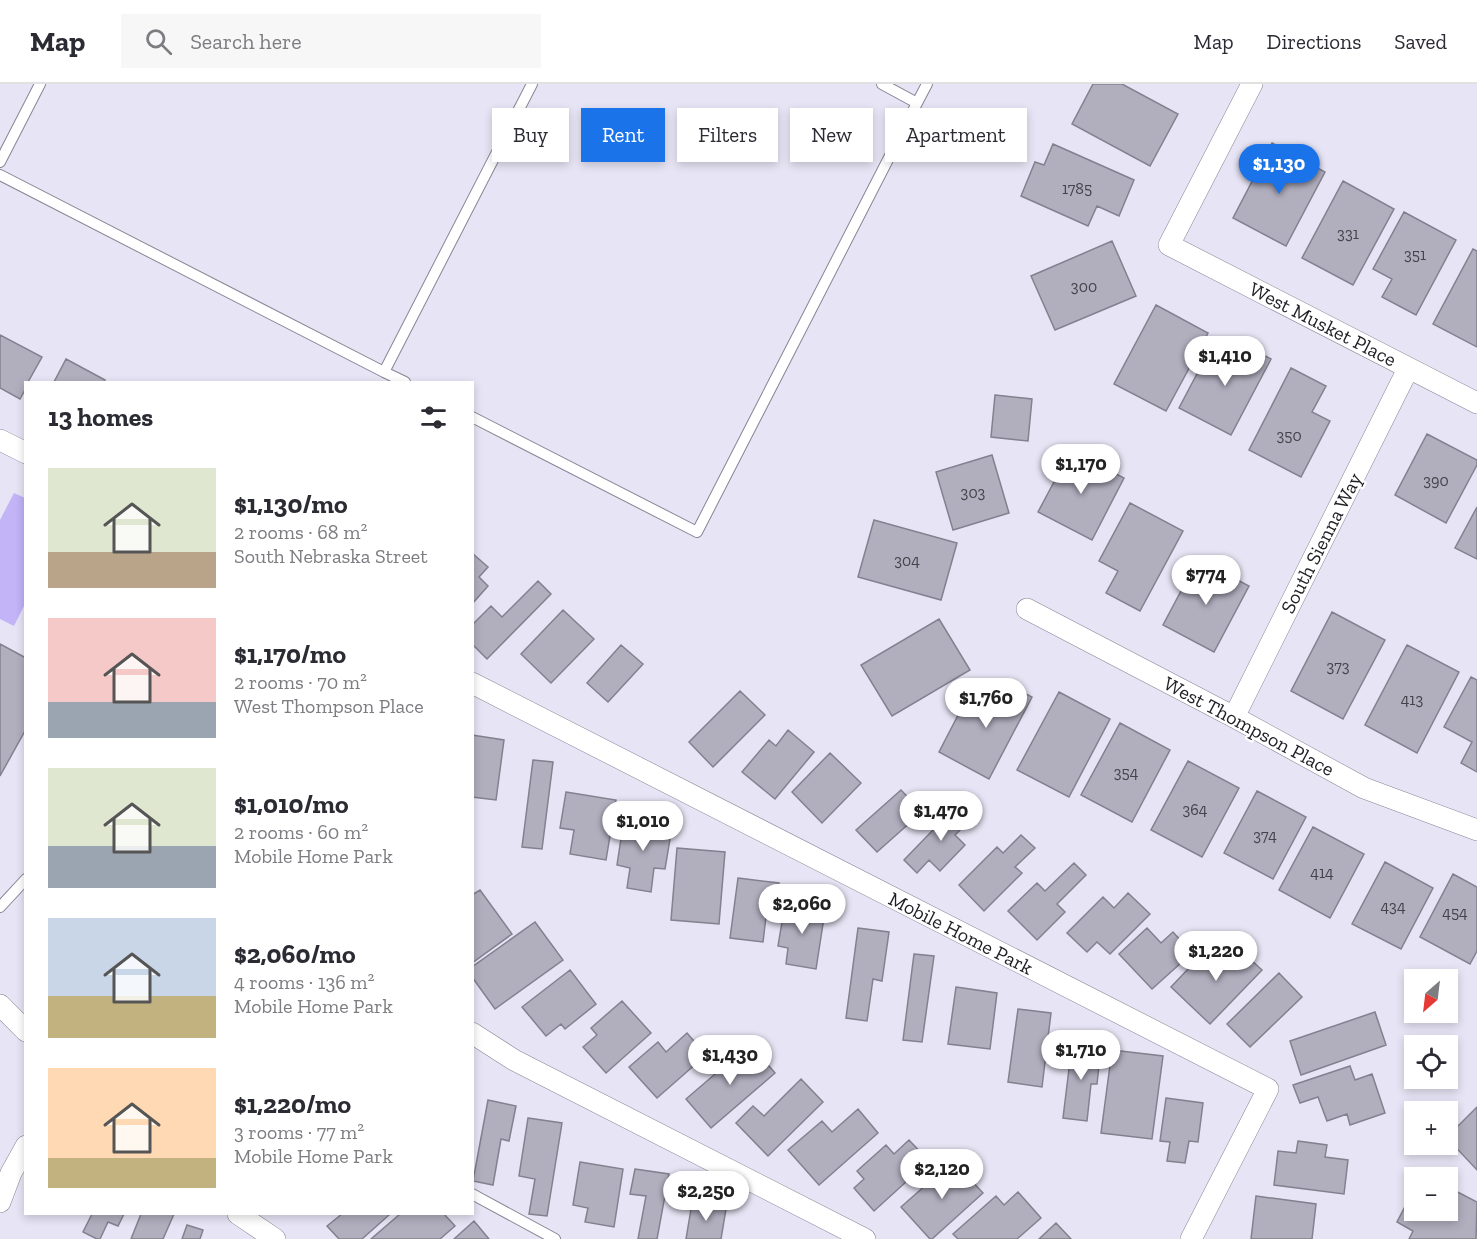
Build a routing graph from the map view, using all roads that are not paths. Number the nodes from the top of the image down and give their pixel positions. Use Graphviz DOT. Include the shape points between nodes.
graph roads {
  1 [pos="40,84"];
  2 [pos="532,84"];
  3 [pos="882,84"];
  4 [pos="927,84"];
  5 [pos="1252,84"];
  6 [pos="917,103"];
  7 [pos="0,162"];
  8 [pos="0,175"];
  9 [pos="1408,369"];
  10 [pos="384,372"];
  11 [pos="403,381"];
  12 [pos="1477,403"];
  13 [pos="474,418"];
  14 [pos="0,440"];
  15 [pos="24,452"];
  16 [pos="1027,609"];
  17 [pos="474,684"];
  18 [pos="1234,717"];
  19 [pos="1477,830"];
  20 [pos="24,881"];
  21 [pos="0,907"];
  22 [pos="0,1005"];
  23 [pos="24,1029"];
  24 [pos="474,1034"];
  25 [pos="24,1150"];
  26 [pos="474,1195"];
  27 [pos="0,1202"];
  28 [pos="239,1215"];
  29 [pos="275,1239"];
  30 [pos="555,1239"];
  31 [pos="865,1239"];
  32 [pos="1191,1239"];
  1 -- 7 [label="lane"];
  2 -- 10 [label="lane"];
  3 -- 6 [label="lane"];
  4 -- 6 [label="lane"];
  5 -- 9 [label="street, West Musket Place" via="1169,245"];
  6 -- 13 [label="lane" via="697,532"];
  8 -- 10 [label="lane"];
  9 -- 12 [label="street, West Musket Place"];
  9 -- 18 [label="street, South Sienna Way"];
  10 -- 11 [label="lane"];
  14 -- 15 [label="street"];
  16 -- 18 [label="street, West Thompson Place"];
  17 -- 32 [label="street, Mobile Home Park" via="1268,1089"];
  18 -- 19 [label="street, West Thompson Place" via="1364,788"];
  20 -- 21 [label="lane"];
  22 -- 23 [label="street"];
  24 -- 31 [label="street" via="514,1060"];
  25 -- 27 [label="street"];
  26 -- 30 [label="lane"];
  28 -- 29 [label="street"];
}
